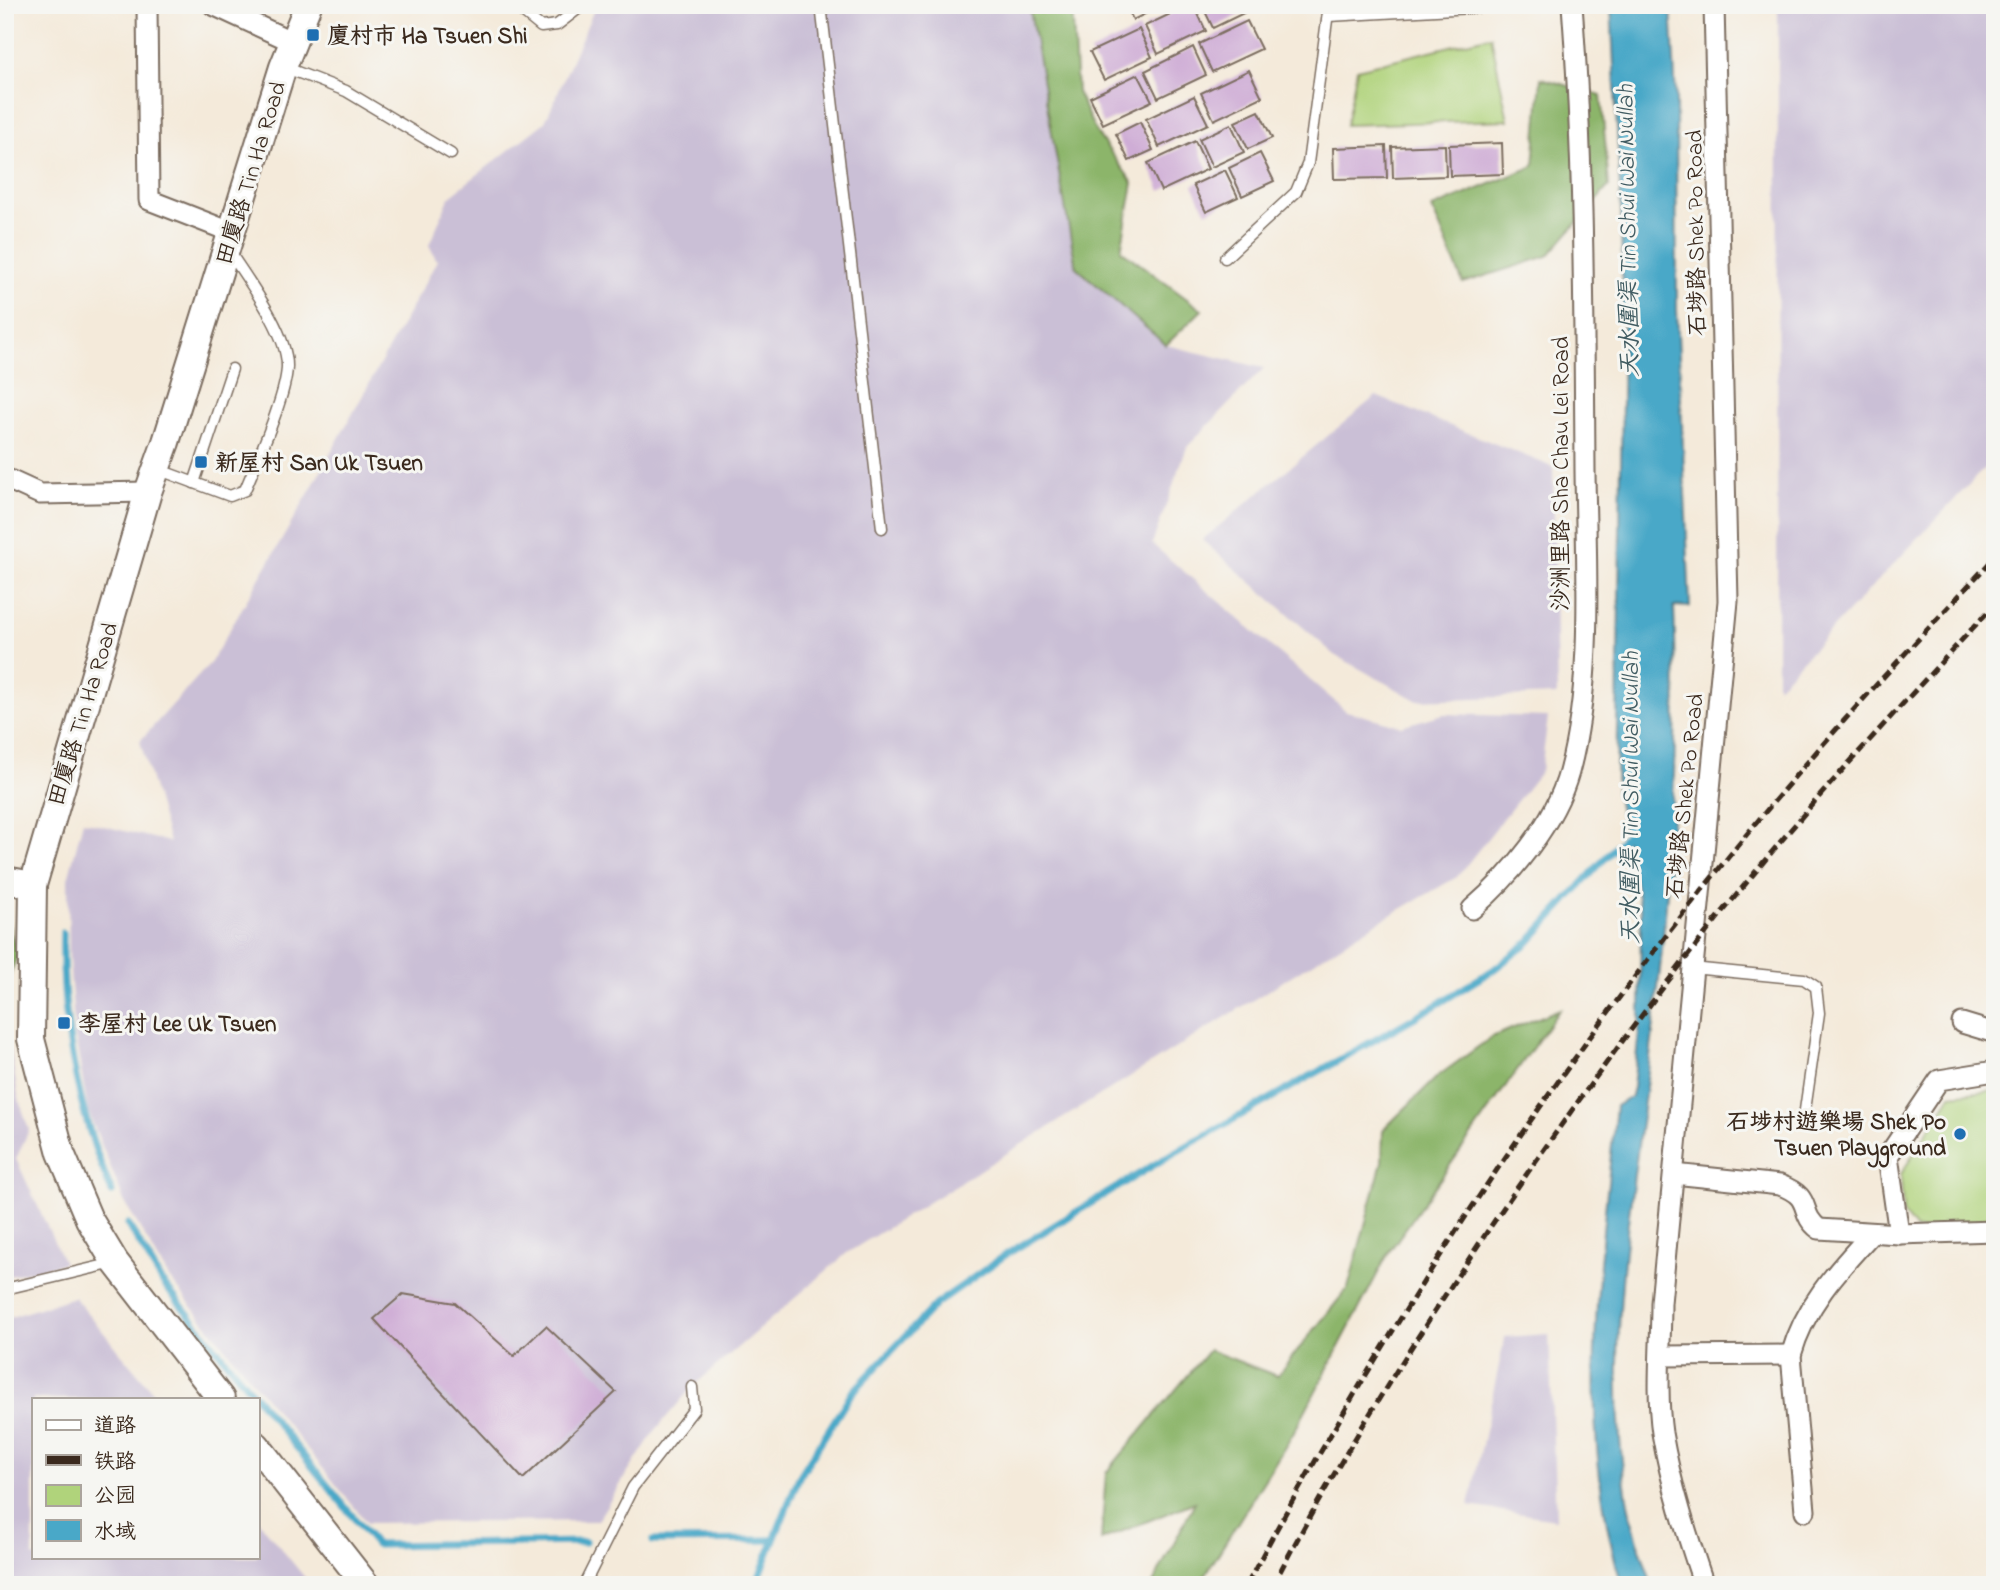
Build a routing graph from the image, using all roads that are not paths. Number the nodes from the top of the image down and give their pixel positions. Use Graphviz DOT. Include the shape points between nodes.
graph roads {
  1 [pos="147,5"];
  2 [pos="213,5"];
  3 [pos="308,5"];
  4 [pos="514,5"];
  5 [pos="583,5"];
  6 [pos="821,5"];
  7 [pos="1572,5"];
  8 [pos="1714,5"];
  9 [pos="1489,8"];
  10 [pos="1329,11"];
  11 [pos="293,41"];
  12 [pos="283,67"];
  13 [pos="451,153"];
  14 [pos="229,239"];
  15 [pos="1225,258"];
  16 [pos="232,369"];
  17 [pos="5,478"];
  18 [pos="152,481"];
  19 [pos="194,483"];
  20 [pos="882,528"];
  21 [pos="5,880"];
  22 [pos="33,885"];
  23 [pos="1472,909"];
  24 [pos="1692,968"];
  25 [pos="1962,1023"];
  26 [pos="1995,1034"];
  27 [pos="1995,1071"];
  28 [pos="1804,1117"];
  29 [pos="1674,1174"];
  30 [pos="1995,1231"];
  31 [pos="1871,1233"];
  32 [pos="1899,1234"];
  33 [pos="115,1262"];
  34 [pos="5,1289"];
  35 [pos="1791,1355"];
  36 [pos="1661,1356"];
  37 [pos="692,1387"];
  38 [pos="220,1398"];
  39 [pos="259,1449"];
  40 [pos="1805,1511"];
  41 [pos="366,1585"];
  42 [pos="584,1585"];
  43 [pos="1704,1585"];
  1 -- 14 [label="street" via="149,200"];
  2 -- 11 [label="street"];
  3 -- 11 [label="street, 田廈路 Tin Ha Road"];
  4 -- 5 [label="lane" via="541,27 557,24"];
  6 -- 20 [label="lane"];
  7 -- 23 [label="street, 沙洲里路 Sha Chau Lei Road" via="1582,131 1586,630 1580,708 1569,773 1545,825 1496,888"];
  8 -- 24 [label="street, 石埗路 Shek Po Road" via="1728,601"];
  9 -- 10 [label="lane"];
  10 -- 15 [label="lane" via="1308,163 1296,192"];
  11 -- 12 [label="street, 田廈路 Tin Ha Road"];
  12 -- 13 [label="lane" via="346,91"];
  12 -- 14 [label="street, 田廈路 Tin Ha Road"];
  14 -- 18 [label="street, 田廈路 Tin Ha Road"];
  14 -- 19 [label="lane" via="280,338 287,368 245,490 230,496"];
  16 -- 19 [label="lane"];
  17 -- 18 [label="street" via="40,494"];
  18 -- 19 [label="lane"];
  18 -- 22 [label="street, 田廈路 Tin Ha Road"];
  21 -- 22 [label="street"];
  22 -- 33 [label="street, 田廈路 Tin Ha Road" via="31,1039 61,1153 87,1214"];
  24 -- 28 [label="lane" via="1804,979 1815,986 1819,1013"];
  24 -- 29 [label="street, 石埗路 Shek Po Road"];
  25 -- 26 [label="street"];
  27 -- 32 [label="street" via="1940,1080 1888,1156"];
  29 -- 31 [label="street" via="1780,1185 1796,1191 1819,1229"];
  29 -- 36 [label="street, 石埗路 Shek Po Road" via="1661,1303"];
  30 -- 32 [label="street"];
  31 -- 32 [label="street"];
  31 -- 35 [label="street" via="1815,1299"];
  33 -- 34 [label="lane"];
  33 -- 38 [label="street, 田廈路 Tin Ha Road"];
  35 -- 36 [label="street"];
  35 -- 40 [label="street"];
  36 -- 43 [label="street, 石埗路 Shek Po Road" via="1662,1431 1681,1520"];
  37 -- 42 [label="lane" via="694,1409 633,1487"];
  39 -- 41 [label="street"];
}
